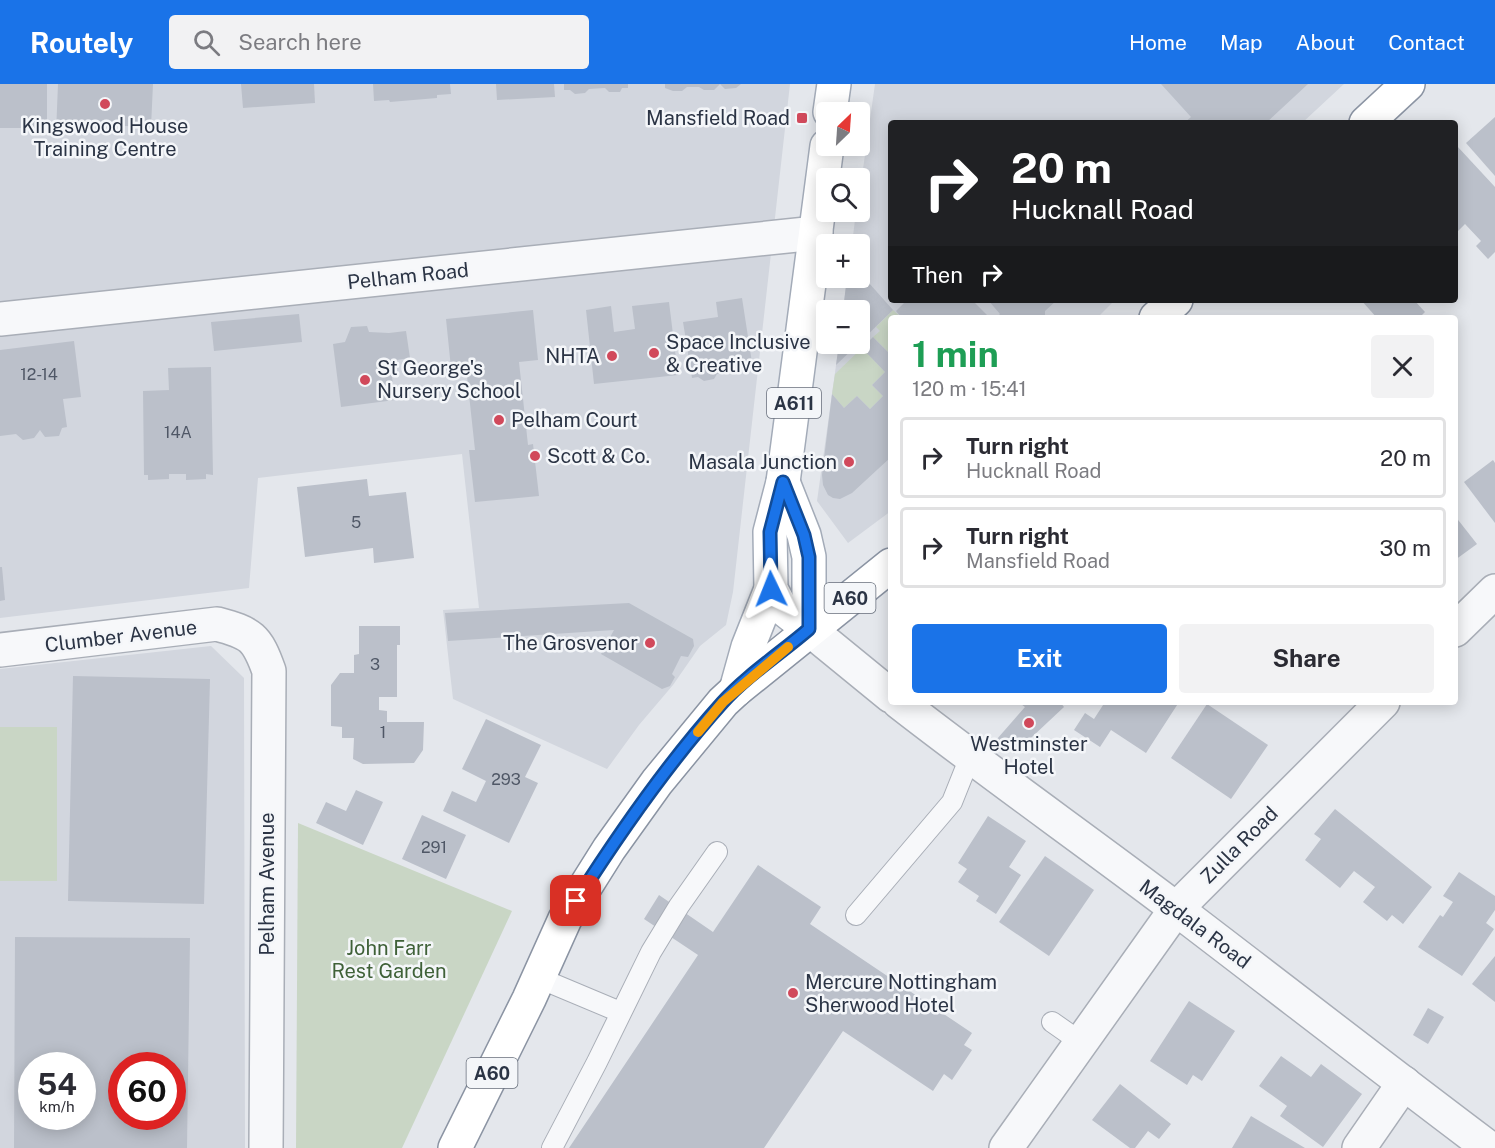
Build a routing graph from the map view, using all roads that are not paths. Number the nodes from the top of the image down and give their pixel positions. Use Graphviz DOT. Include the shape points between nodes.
graph roads {
  1 [pos="834,84"];
  2 [pos="1401,86"];
  3 [pos="831,102"];
  4 [pos="1369,120"];
  5 [pos="825,156"];
  6 [pos="816,233"];
  7 [pos="1173,303"];
  8 [pos="1159,315"];
  9 [pos="0,319"];
  10 [pos="783,482"];
  11 [pos="888,567"];
  12 [pos="771,589"];
  13 [pos="1494,594"];
  14 [pos="1458,627"];
  15 [pos="809,629"];
  16 [pos="241,630"];
  17 [pos="0,650"];
  18 [pos="736,690"];
  19 [pos="888,694"];
  20 [pos="903,705"];
  21 [pos="1380,705"];
  22 [pos="970,757"];
  23 [pos="717,852"];
  24 [pos="1176,909"];
  25 [pos="856,915"];
  26 [pos="539,978"];
  27 [pos="620,1012"];
  28 [pos="1052,1022"];
  29 [pos="1082,1043"];
  30 [pos="1404,1083"];
  31 [pos="266,1148"];
  32 [pos="455,1148"];
  33 [pos="552,1148"];
  34 [pos="1006,1148"];
  35 [pos="1359,1148"];
  36 [pos="1489,1148"];
  1 -- 3 [label="main road"];
  2 -- 4 [label="main road"];
  5 -- 6 [label="main road, A611"];
  6 -- 9 [label="street, Pelham Road"];
  6 -- 10 [label="main road, A611"];
  7 -- 8 [label="main road"];
  10 -- 12 [label="main road" via="770,532"];
  10 -- 15 [label="main road, A611" via="809,557"];
  11 -- 15 [label="main road, A60"];
  12 -- 15 [label="main road" via="780,606"];
  12 -- 18 [label="main road"];
  13 -- 14 [label="street"];
  15 -- 18 [label="main road, A60"];
  15 -- 19 [label="street"];
  16 -- 17 [label="street, Clumber Avenue" via="217,624"];
  16 -- 31 [label="street, Pelham Avenue" via="255,642 269,671"];
  18 -- 26 [label="main road, A60" via="657,782 609,849 565,919"];
  20 -- 22 [label="street, Magdala Road"];
  21 -- 24 [label="street, Zulla Road"];
  22 -- 24 [label="street, Magdala Road"];
  22 -- 25 [label="lane" via="952,802"];
  23 -- 27 [label="lane" via="651,952"];
  24 -- 29 [label="street, Zulla Road"];
  24 -- 30 [label="street, Magdala Road"];
  26 -- 27 [label="lane"];
  26 -- 32 [label="main road, A60"];
  27 -- 33 [label="lane"];
  28 -- 29 [label="lane"];
  29 -- 34 [label="street, Zulla Road"];
  30 -- 35 [label="street"];
  30 -- 36 [label="street, Magdala Road"];
}
